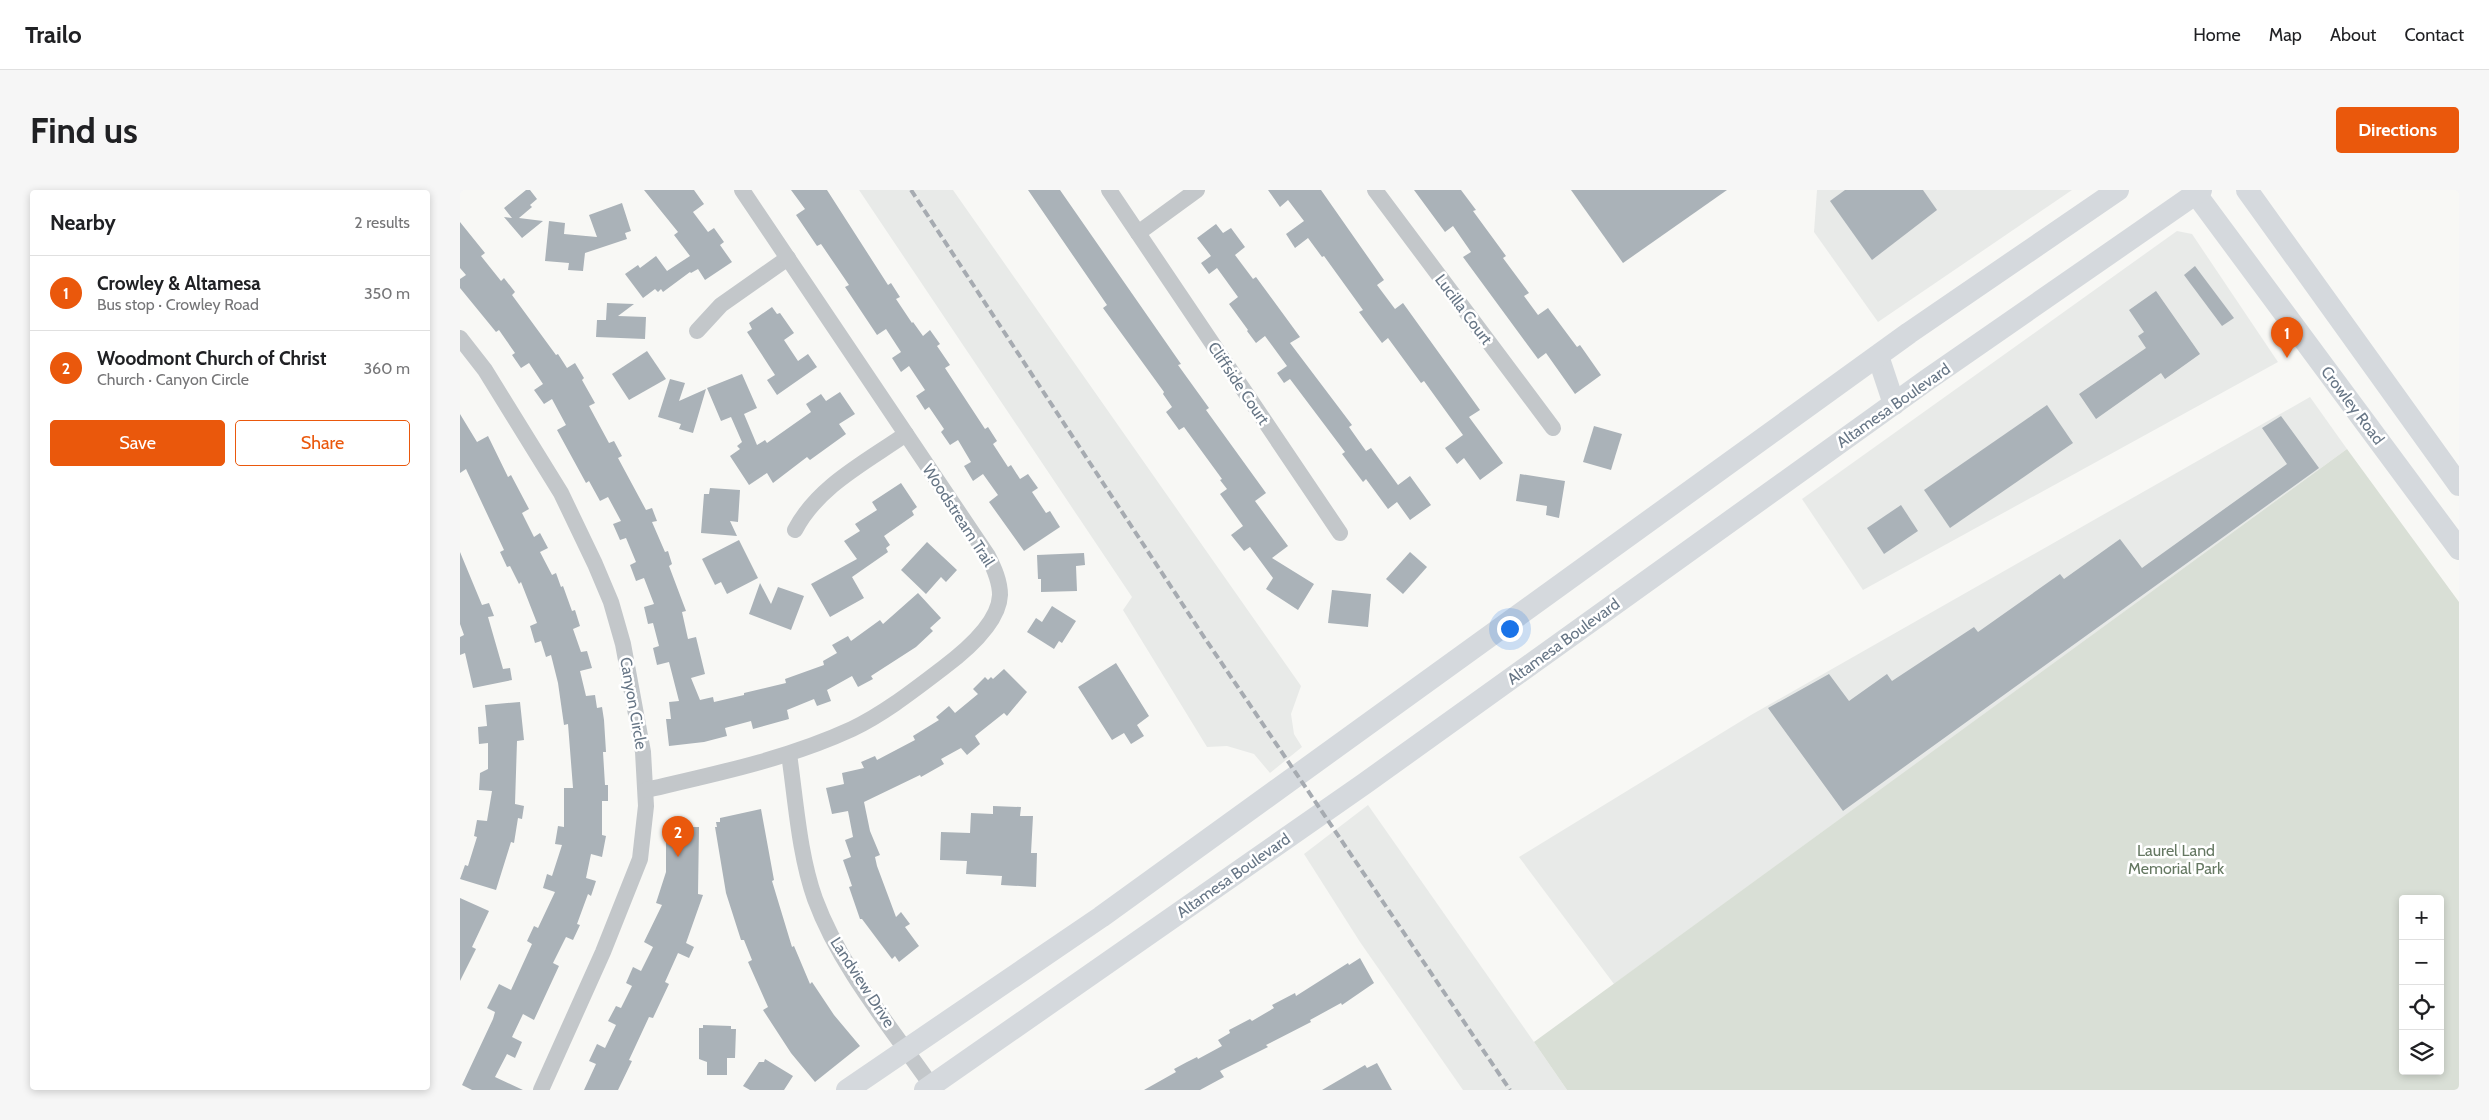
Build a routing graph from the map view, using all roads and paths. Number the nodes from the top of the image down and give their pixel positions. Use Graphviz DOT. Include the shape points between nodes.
graph roads {
  1 [pos="742,190"];
  2 [pos="1108,190"];
  3 [pos="1196,190"];
  4 [pos="1375,190"];
  5 [pos="2118,190"];
  6 [pos="2247,190"];
  7 [pos="2196,191"];
  8 [pos="1138,233"];
  9 [pos="788,258"];
  10 [pos="697,331"];
  11 [pos="460,338"];
  12 [pos="1878,356"];
  13 [pos="1894,404"];
  14 [pos="1553,428"];
  15 [pos="906,434"];
  16 [pos="2459,485"];
  17 [pos="795,530"];
  18 [pos="1340,533"];
  19 [pos="2459,549"];
  20 [pos="789,754"];
  21 [pos="646,790"];
  22 [pos="906,1049"];
  23 [pos="928,1088"];
  24 [pos="541,1090"];
  25 [pos="847,1090"];
  1 -- 9 [label="street, Woodstream Trail"];
  2 -- 8 [label="street, Cliffside Court"];
  3 -- 8 [label="street"];
  4 -- 14 [label="street, Lucilla Court"];
  5 -- 12 [label="main road"];
  6 -- 16 [label="main road"];
  7 -- 13 [label="main road, Altamesa Boulevard"];
  7 -- 19 [label="main road, Crowley Road"];
  8 -- 18 [label="street, Cliffside Court"];
  9 -- 10 [label="street" via="721,305"];
  9 -- 15 [label="street, Woodstream Trail"];
  11 -- 21 [label="street, Canyon Circle" via="485,370 561,493 604,586 623,644 643,752"];
  12 -- 13 [label="main road"];
  12 -- 22 [label="main road" via="1101,917"];
  13 -- 23 [label="main road, Altamesa Boulevard" via="1364,784"];
  15 -- 17 [label="street" via="822,494 805,512"];
  15 -- 20 [label="street, Woodstream Trail" via="988,556 1000,595 997,608 966,650 901,701 852,729"];
  20 -- 21 [label="street, Woodstream Trail"];
  20 -- 22 [label="street, Landview Drive" via="806,866 815,899 841,955"];
  21 -- 24 [label="street, Canyon Circle" via="640,859 603,952"];
  22 -- 23 [label="street, Landview Drive"];
  22 -- 25 [label="main road"];
}
